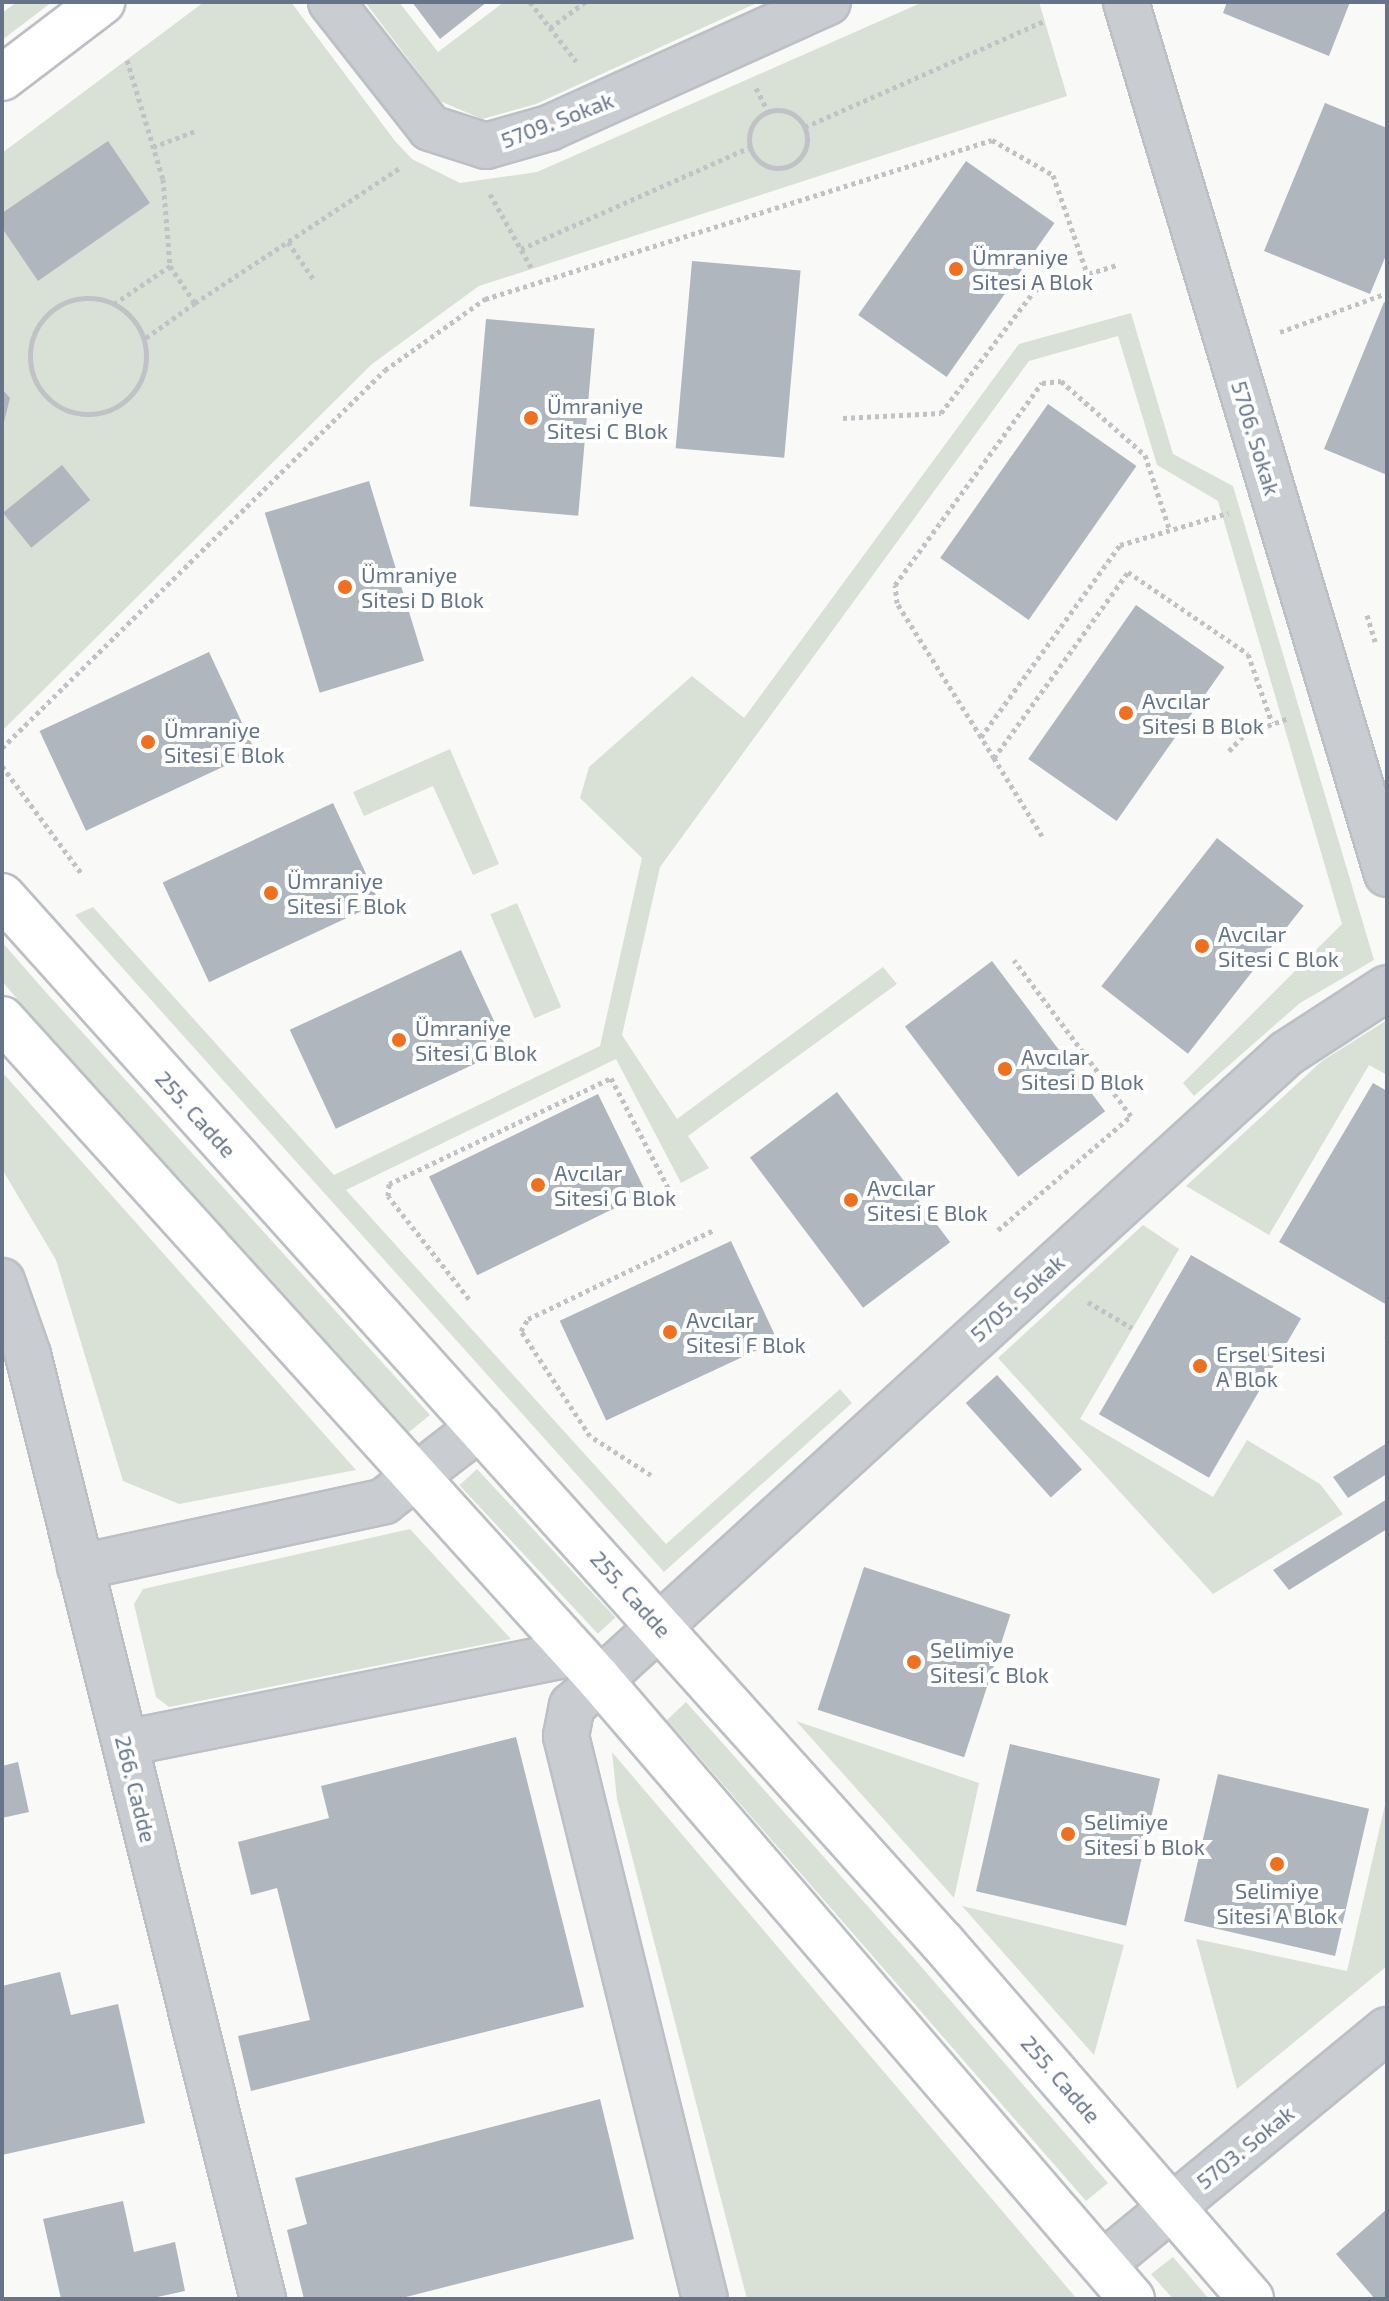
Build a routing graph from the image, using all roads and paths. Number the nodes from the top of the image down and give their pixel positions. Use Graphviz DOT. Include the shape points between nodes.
graph roads {
  1 [pos="102,2"];
  2 [pos="331,2"];
  3 [pos="530,2"];
  4 [pos="585,2"];
  5 [pos="828,2"];
  6 [pos="1126,2"];
  7 [pos="1044,21"];
  8 [pos="550,28"];
  9 [pos="127,60"];
  10 [pos="582,69"];
  11 [pos="752,77"];
  12 [pos="2,78"];
  13 [pos="768,112"];
  14 [pos="805,127"];
  15 [pos="198,130"];
  16 [pos="153,147"];
  17 [pos="750,147"];
  18 [pos="412,159"];
  19 [pos="484,183"];
  20 [pos="288,242"];
  21 [pos="521,249"];
  22 [pos="1117,265"];
  23 [pos="170,266"];
  24 [pos="531,267"];
  25 [pos="1087,273"];
  26 [pos="314,280"];
  27 [pos="1387,293"];
  28 [pos="195,303"];
  29 [pos="114,304"];
  30 [pos="1280,332"];
  31 [pos="143,340"];
  32 [pos="843,418"];
  33 [pos="1240,510"];
  34 [pos="1169,528"];
  35 [pos="1301,714"];
  36 [pos="1272,723"];
  37 [pos="981,737"];
  38 [pos="2,748"];
  39 [pos="1229,751"];
  40 [pos="994,758"];
  41 [pos="2,766"];
  42 [pos="1042,836"];
  43 [pos="82,874"];
  44 [pos="1387,874"];
  45 [pos="2,896"];
  46 [pos="1014,960"];
  47 [pos="1387,988"];
  48 [pos="2,1019"];
  49 [pos="674,1199"];
  50 [pos="714,1230"];
  51 [pos="998,1230"];
  52 [pos="2,1281"];
  53 [pos="469,1299"];
  54 [pos="1083,1299"];
  55 [pos="1132,1328"];
  56 [pos="15,1358"];
  57 [pos="480,1427"];
  58 [pos="651,1475"];
  59 [pos="417,1480"];
  60 [pos="80,1567"];
  61 [pos="658,1624"];
  62 [pos="586,1665"];
  63 [pos="125,1743"];
  64 [pos="1387,2030"];
  65 [pos="1172,2207"];
  66 [pos="1103,2264"];
  67 [pos="263,2299"];
  68 [pos="705,2299"];
  69 [pos="1132,2299"];
  70 [pos="1251,2299"];
  1 -- 12 [label="main road"];
  2 -- 5 [label="street, 5709. Sokak" via="430,128 486,146 549,128"];
  3 -- 8 [label="path"];
  4 -- 8 [label="path"];
  6 -- 44 [label="street, 5706. Sokak"];
  7 -- 14 [label="path"];
  8 -- 10 [label="path"];
  9 -- 16 [label="path"];
  11 -- 13 [label="path"];
  13 -- 14 [label="path" via="791,113"];
  13 -- 17 [label="path" via="751,127"];
  14 -- 17 [label="path" via="806,146 788,166 769,167"];
  15 -- 16 [label="path"];
  16 -- 23 [label="path" via="169,210"];
  17 -- 21 [label="path"];
  18 -- 20 [label="path"];
  19 -- 21 [label="path"];
  20 -- 26 [label="path"];
  20 -- 28 [label="path"];
  21 -- 24 [label="path"];
  22 -- 25 [label="path"];
  23 -- 28 [label="path"];
  23 -- 29 [label="path"];
  25 -- 32 [label="path" via="1035,290 941,413"];
  25 -- 38 [label="path" via="1053,175 992,140 485,299 385,370"];
  27 -- 30 [label="path"];
  28 -- 31 [label="path"];
  29 -- 31 [label="path"];
  29 -- 31 [label="path" via="78,299 45,316 29,352 40,390 73,413 112,410 140,383"];
  33 -- 34 [label="path"];
  34 -- 37 [label="path" via="1120,545"];
  34 -- 37 [label="path" via="1145,455 1061,381 1042,383 895,585 897,603"];
  35 -- 36 [label="path"];
  36 -- 39 [label="path"];
  36 -- 40 [label="path" via="1248,654 1128,572"];
  37 -- 40 [label="path"];
  40 -- 42 [label="path"];
  41 -- 43 [label="path"];
  45 -- 57 [label="main road, 255. Cadde"];
  46 -- 51 [label="path" via="1131,1116"];
  47 -- 61 [label="street, 5705. Sokak" via="1287,1053"];
  48 -- 59 [label="main road"];
  49 -- 53 [label="path" via="611,1078 389,1184 388,1196"];
  50 -- 58 [label="path" via="528,1319 521,1331 590,1436"];
  52 -- 56 [label="street, 266. Cadde"];
  54 -- 55 [label="path"];
  56 -- 60 [label="street, 266. Cadde"];
  57 -- 59 [label="street"];
  57 -- 61 [label="main road, 255. Cadde"];
  59 -- 60 [label="street" via="353,1510"];
  59 -- 62 [label="main road"];
  60 -- 63 [label="street, 266. Cadde"];
  61 -- 62 [label="street, 5705. Sokak"];
  61 -- 65 [label="main road, 255. Cadde"];
  62 -- 63 [label="street"];
  62 -- 66 [label="main road"];
  62 -- 68 [label="street, 5705. Sokak" via="566,1736"];
  63 -- 67 [label="street, 266. Cadde"];
  64 -- 65 [label="street, 5703. Sokak"];
  65 -- 66 [label="street, 5703. Sokak"];
  65 -- 70 [label="main road, 255. Cadde"];
  66 -- 69 [label="main road"];
}
